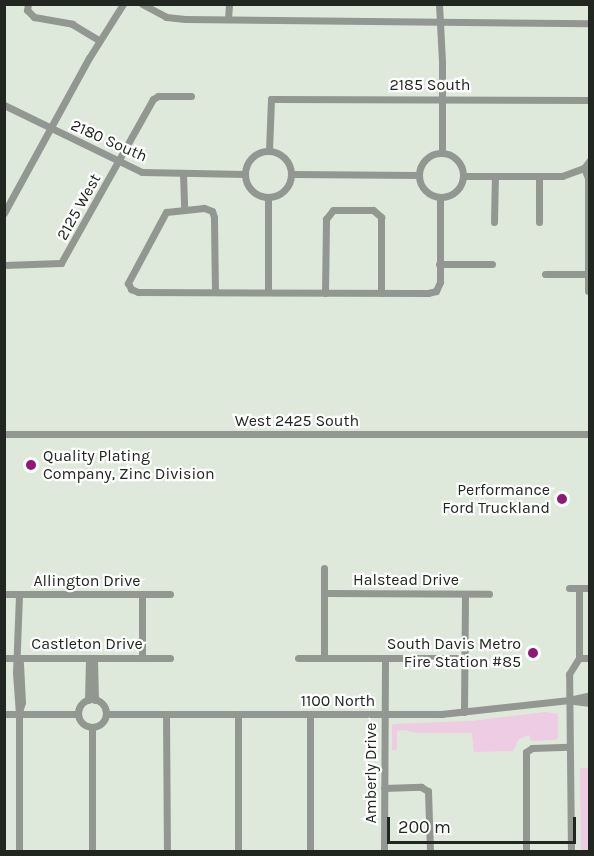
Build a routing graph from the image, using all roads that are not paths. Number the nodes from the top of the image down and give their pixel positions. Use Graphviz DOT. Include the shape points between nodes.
graph roads {
  1 [pos="123,4"];
  2 [pos="142,4"];
  3 [pos="229,4"];
  4 [pos="439,4"];
  5 [pos="28,8"];
  6 [pos="228,20"];
  7 [pos="441,23"];
  8 [pos="590,23"];
  9 [pos="99,40"];
  10 [pos="191,96"];
  11 [pos="442,98"];
  12 [pos="590,100"];
  13 [pos="4,105"];
  14 [pos="51,130"];
  15 [pos="269,151"];
  16 [pos="442,152"];
  17 [pos="590,160"];
  18 [pos="119,162"];
  19 [pos="584,168"];
  20 [pos="183,174"];
  21 [pos="245,174"];
  22 [pos="291,174"];
  23 [pos="418,175"];
  24 [pos="463,176"];
  25 [pos="495,176"];
  26 [pos="539,176"];
  27 [pos="268,197"];
  28 [pos="440,197"];
  29 [pos="184,208"];
  30 [pos="4,213"];
  31 [pos="494,222"];
  32 [pos="539,222"];
  33 [pos="589,252"];
  34 [pos="439,264"];
  35 [pos="492,264"];
  36 [pos="4,265"];
  37 [pos="545,274"];
  38 [pos="588,274"];
  39 [pos="588,291"];
  40 [pos="214,292"];
  41 [pos="268,292"];
  42 [pos="325,293"];
  43 [pos="381,293"];
  44 [pos="4,434"];
  45 [pos="590,434"];
  46 [pos="324,568"];
  47 [pos="569,588"];
  48 [pos="579,588"];
  49 [pos="590,588"];
  50 [pos="324,593"];
  51 [pos="4,594"];
  52 [pos="19,594"];
  53 [pos="142,594"];
  54 [pos="171,594"];
  55 [pos="465,594"];
  56 [pos="489,594"];
  57 [pos="4,658"];
  58 [pos="19,658"];
  59 [pos="92,658"];
  60 [pos="142,658"];
  61 [pos="170,658"];
  62 [pos="298,658"];
  63 [pos="324,658"];
  64 [pos="385,658"];
  65 [pos="465,658"];
  66 [pos="579,658"];
  67 [pos="590,658"];
  68 [pos="590,695"];
  69 [pos="92,700"];
  70 [pos="569,700"];
  71 [pos="590,703"];
  72 [pos="464,712"];
  73 [pos="4,714"];
  74 [pos="19,714"];
  75 [pos="78,714"];
  76 [pos="106,714"];
  77 [pos="166,714"];
  78 [pos="238,714"];
  79 [pos="310,714"];
  80 [pos="384,714"];
  81 [pos="92,727"];
  82 [pos="569,747"];
  83 [pos="384,788"];
  84 [pos="19,852"];
  85 [pos="92,852"];
  86 [pos="167,852"];
  87 [pos="238,852"];
  88 [pos="310,852"];
  89 [pos="384,852"];
  90 [pos="430,852"];
  91 [pos="526,852"];
  92 [pos="571,852"];
  1 -- 9 [label="street"];
  2 -- 6 [label="street" via="172,18"];
  3 -- 6 [label="street"];
  4 -- 7 [label="street"];
  5 -- 9 [label="street" via="42,20 77,26"];
  6 -- 7 [label="street"];
  7 -- 8 [label="street"];
  7 -- 11 [label="street"];
  9 -- 14 [label="street"];
  10 -- 18 [label="street, 2125 West" via="153,99"];
  11 -- 12 [label="street, 2185 South"];
  11 -- 15 [label="street, 2185 South" via="271,99"];
  11 -- 16 [label="street"];
  13 -- 14 [label="street, 2180 South"];
  14 -- 18 [label="street, 2180 South"];
  14 -- 30 [label="street"];
  15 -- 21 [label="street" via="252,158"];
  15 -- 22 [label="street" via="285,158"];
  16 -- 23 [label="street" via="422,161"];
  16 -- 24 [label="street" via="458,160"];
  17 -- 19 [label="street"];
  18 -- 20 [label="street, 2180 South" via="142,172"];
  18 -- 36 [label="street, 2125 West" via="61,263"];
  19 -- 26 [label="street" via="562,176"];
  19 -- 33 [label="street" via="588,178"];
  20 -- 21 [label="street, 2180 South"];
  20 -- 29 [label="street"];
  21 -- 27 [label="street" via="252,190"];
  22 -- 23 [label="street"];
  22 -- 27 [label="street" via="285,191"];
  23 -- 28 [label="street" via="424,190"];
  24 -- 25 [label="street"];
  24 -- 28 [label="street" via="456,191"];
  25 -- 26 [label="street"];
  25 -- 31 [label="street"];
  26 -- 32 [label="street"];
  27 -- 41 [label="street"];
  28 -- 34 [label="street"];
  29 -- 40 [label="street" via="212,211"];
  29 -- 40 [label="street" via="166,212 128,283 138,292"];
  33 -- 38 [label="street"];
  34 -- 35 [label="street"];
  34 -- 43 [label="street" via="436,291"];
  37 -- 38 [label="street"];
  38 -- 39 [label="street"];
  40 -- 41 [label="street"];
  41 -- 42 [label="street"];
  42 -- 43 [label="street"];
  42 -- 43 [label="street" via="326,219 333,210 378,212"];
  44 -- 45 [label="street, West 2425 South"];
  46 -- 50 [label="street"];
  47 -- 48 [label="street"];
  48 -- 49 [label="street"];
  48 -- 66 [label="street"];
  50 -- 55 [label="street, Halstead Drive"];
  50 -- 63 [label="street"];
  51 -- 52 [label="street, Allington Drive"];
  52 -- 53 [label="street, Allington Drive"];
  52 -- 58 [label="street"];
  53 -- 54 [label="street, Allington Drive"];
  53 -- 60 [label="street"];
  55 -- 56 [label="street, Halstead Drive"];
  55 -- 65 [label="street"];
  57 -- 58 [label="street, Castleton Drive"];
  58 -- 59 [label="street, Castleton Drive"];
  58 -- 74 [label="street"];
  59 -- 60 [label="street, Castleton Drive"];
  59 -- 69 [label="street"];
  60 -- 61 [label="street, Castleton Drive"];
  62 -- 63 [label="street"];
  63 -- 64 [label="street"];
  64 -- 65 [label="street"];
  64 -- 80 [label="street, Amberly Drive"];
  65 -- 72 [label="street"];
  66 -- 67 [label="street"];
  66 -- 70 [label="street" via="569,674"];
  68 -- 70 [label="street, 1100 North"];
  69 -- 75 [label="street" via="81,705"];
  69 -- 76 [label="street" via="104,707"];
  70 -- 71 [label="street, 1100 North"];
  70 -- 72 [label="street, 1100 North"];
  70 -- 82 [label="street"];
  72 -- 80 [label="street, 1100 North"];
  73 -- 74 [label="street"];
  74 -- 75 [label="street"];
  74 -- 84 [label="street"];
  75 -- 81 [label="street" via="82,723"];
  76 -- 77 [label="street, 1100 North"];
  76 -- 81 [label="street" via="101,724"];
  77 -- 78 [label="street, 1100 North"];
  77 -- 86 [label="street"];
  78 -- 79 [label="street, 1100 North"];
  78 -- 87 [label="street"];
  79 -- 80 [label="street, 1100 North"];
  79 -- 88 [label="street"];
  80 -- 83 [label="street, Amberly Drive"];
  81 -- 85 [label="street"];
  82 -- 91 [label="street" via="532,747 526,752"];
  82 -- 92 [label="street"];
  83 -- 89 [label="street, Amberly Drive"];
  83 -- 90 [label="street" via="421,787 428,791"];
}
